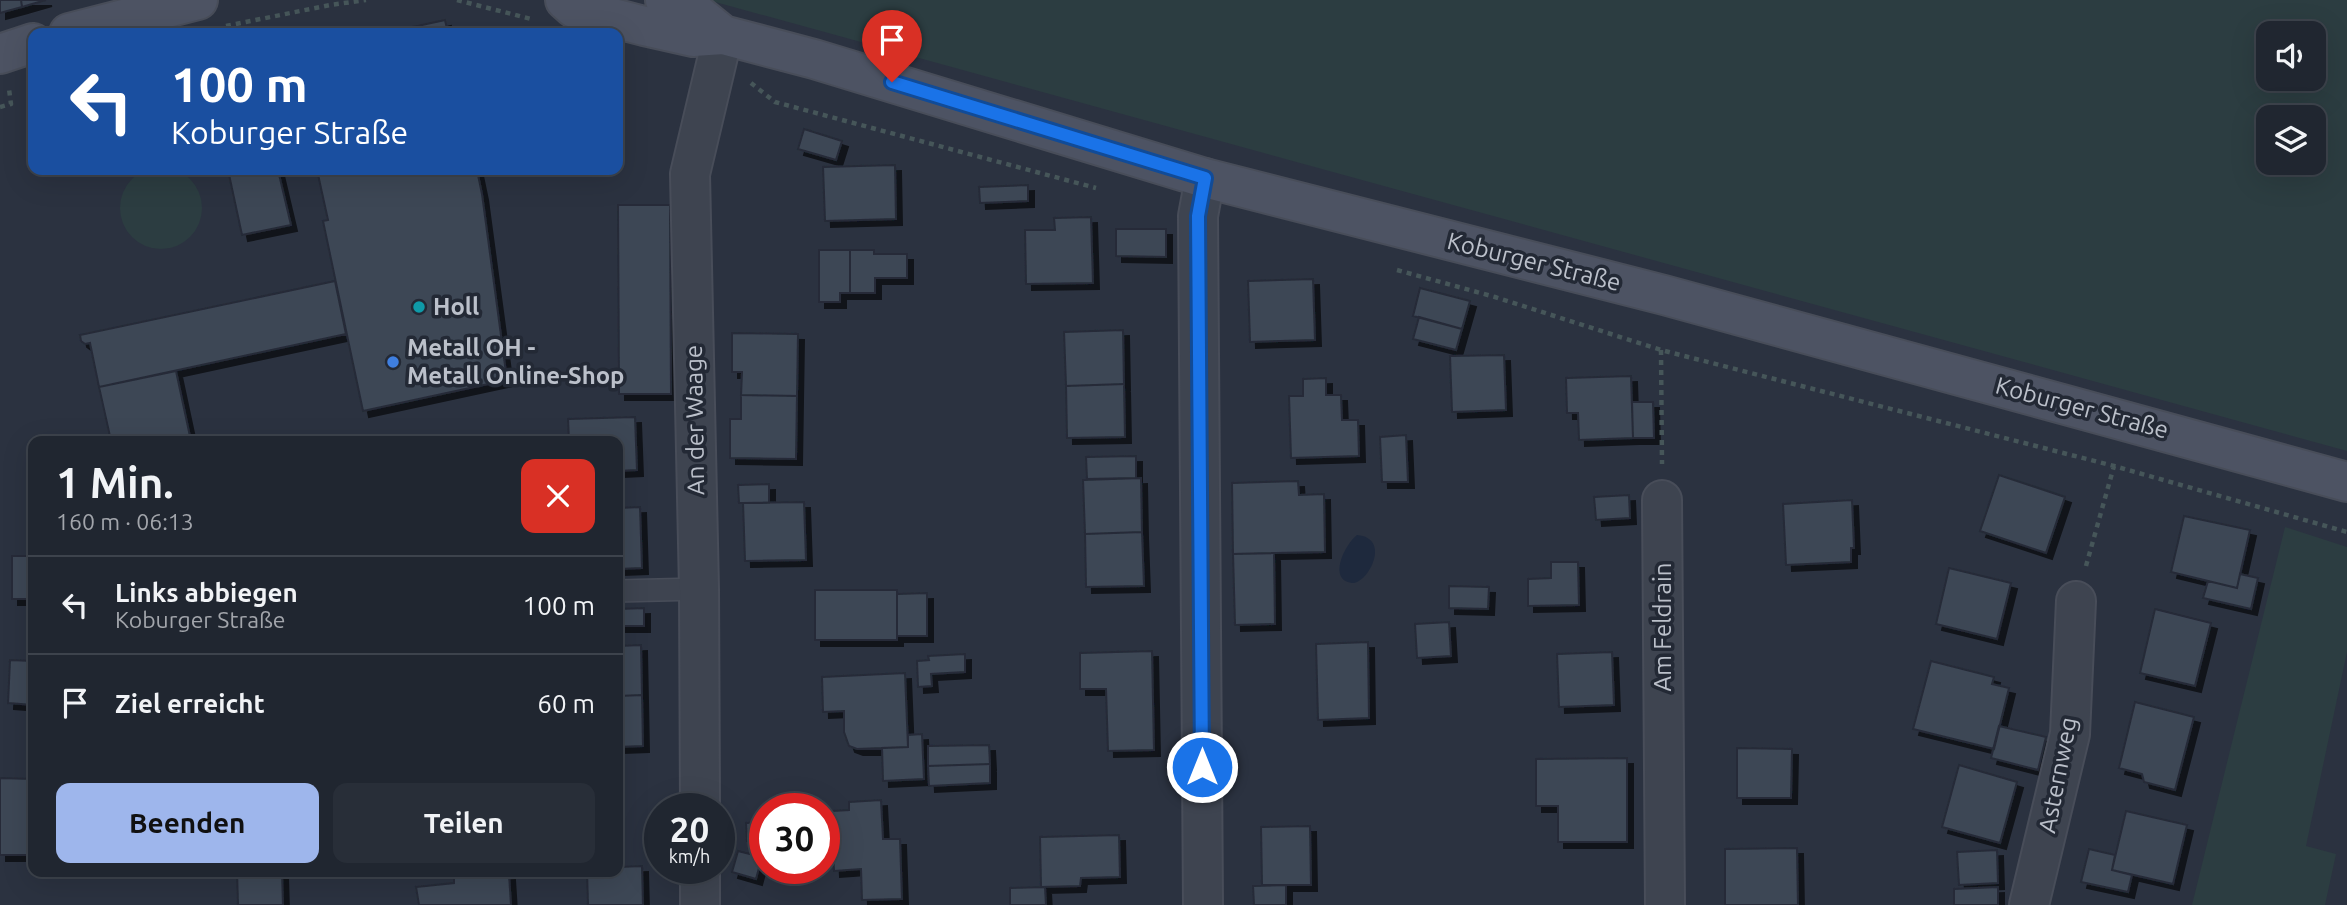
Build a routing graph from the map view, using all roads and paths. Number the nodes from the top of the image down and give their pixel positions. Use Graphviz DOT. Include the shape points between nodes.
graph roads {
  1 [pos="366,0"];
  2 [pos="457,0"];
  3 [pos="665,0"];
  4 [pos="550,10"];
  5 [pos="209,14"];
  6 [pos="106,28"];
  7 [pos="723,35"];
  8 [pos="28,45"];
  9 [pos="0,54"];
  10 [pos="745,79"];
  11 [pos="1205,178"];
  12 [pos="1108,192"];
  13 [pos="1390,268"];
  14 [pos="1661,350"];
  15 [pos="2115,466"];
  16 [pos="2347,482"];
  17 [pos="1662,500"];
  18 [pos="2347,532"];
  19 [pos="699,589"];
  20 [pos="623,591"];
  21 [pos="2076,601"];
  22 [pos="699,793"];
  23 [pos="700,884"];
  24 [pos="700,905"];
  25 [pos="1203,905"];
  26 [pos="1665,905"];
  27 [pos="2029,905"];
  1 -- 5 [label="path"];
  2 -- 4 [label="path"];
  3 -- 7 [label="main road, Koburger Straße" via="687,6"];
  4 -- 7 [label="main road, Koburger Straße" via="574,8 693,37"];
  5 -- 6 [label="main road"];
  7 -- 11 [label="main road, Koburger Straße" via="827,62"];
  7 -- 19 [label="street, An der Waage" via="690,174"];
  8 -- 9 [label="main road"];
  10 -- 12 [label="path" via="775,102"];
  11 -- 16 [label="main road, Koburger Straße" via="1664,295"];
  11 -- 25 [label="street" via="1198,216"];
  13 -- 14 [label="path"];
  14 -- 15 [label="path"];
  14 -- 17 [label="path"];
  15 -- 18 [label="path"];
  15 -- 21 [label="path"];
  17 -- 26 [label="street, Am Feldrain"];
  19 -- 20 [label="lane"];
  19 -- 22 [label="street, An der Waage"];
  21 -- 27 [label="street, Asternweg" via="2070,734"];
  23 -- 24 [label="street"];
}
